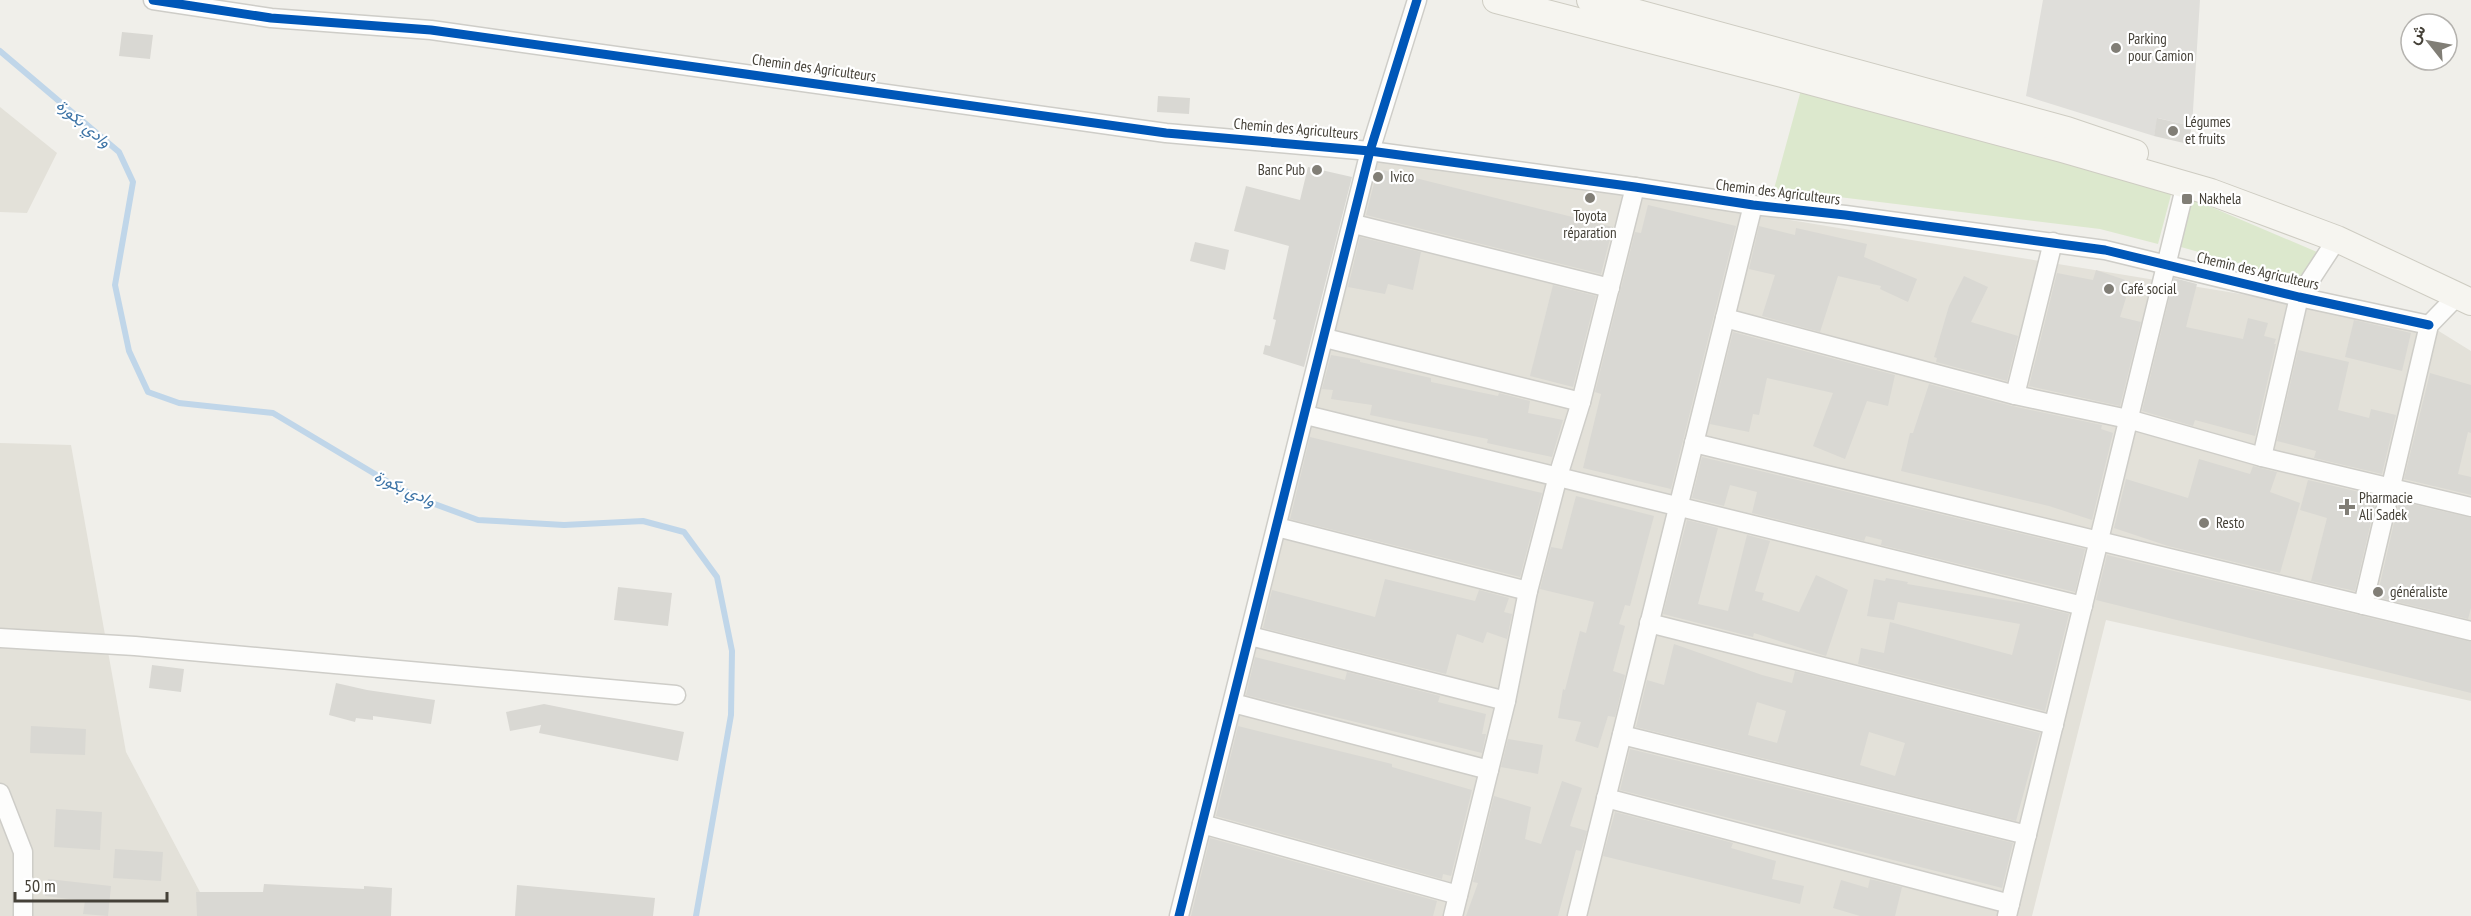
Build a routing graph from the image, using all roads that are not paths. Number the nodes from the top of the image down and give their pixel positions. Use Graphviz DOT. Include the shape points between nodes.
graph roads {
  1 [pos="153,0"];
  2 [pos="1418,0"];
  3 [pos="1496,0"];
  4 [pos="1590,0"];
  5 [pos="1371,152"];
  6 [pos="2186,184"];
  7 [pos="2214,185"];
  8 [pos="1635,187"];
  9 [pos="2246,198"];
  10 [pos="1752,206"];
  11 [pos="1354,224"];
  12 [pos="2337,239"];
  13 [pos="2053,242"];
  14 [pos="2166,265"];
  15 [pos="1610,288"];
  16 [pos="2467,295"];
  17 [pos="2299,297"];
  18 [pos="1725,318"];
  19 [pos="2429,325"];
  20 [pos="1325,338"];
  21 [pos="2014,395"];
  22 [pos="1581,402"];
  23 [pos="1306,415"];
  24 [pos="2128,419"];
  25 [pos="1694,443"];
  26 [pos="2262,457"];
  27 [pos="1557,476"];
  28 [pos="2390,488"];
  29 [pos="1678,506"];
  30 [pos="2471,507"];
  31 [pos="1277,527"];
  32 [pos="2099,541"];
  33 [pos="1528,591"];
  34 [pos="2363,605"];
  35 [pos="2083,606"];
  36 [pos="1649,623"];
  37 [pos="2471,631"];
  38 [pos="1250,636"];
  39 [pos="0,638"];
  40 [pos="676,694"];
  41 [pos="1506,701"];
  42 [pos="1233,703"];
  43 [pos="2054,725"];
  44 [pos="1622,735"];
  45 [pos="1490,770"];
  46 [pos="0,793"];
  47 [pos="1606,798"];
  48 [pos="1202,824"];
  49 [pos="2026,835"];
  50 [pos="1458,895"];
  51 [pos="2008,910"];
  52 [pos="23,916"];
  53 [pos="1179,916"];
  54 [pos="1453,916"];
  55 [pos="1577,916"];
  1 -- 5 [label="street, Chemin des Agriculteurs" via="272,18 431,30 1166,133"];
  2 -- 5 [label="street"];
  3 -- 6 [label="main road"];
  4 -- 7 [label="main road" via="2067,130"];
  5 -- 8 [label="street, Chemin des Agriculteurs"];
  5 -- 11 [label="street"];
  6 -- 7 [label="main road"];
  6 -- 14 [label="street"];
  7 -- 9 [label="main road"];
  8 -- 10 [label="street, Chemin des Agriculteurs"];
  8 -- 15 [label="street"];
  9 -- 12 [label="main road"];
  9 -- 16 [label="main road" via="2343,229"];
  10 -- 13 [label="street, Chemin des Agriculteurs"];
  10 -- 18 [label="street"];
  11 -- 15 [label="street"];
  11 -- 20 [label="street"];
  12 -- 16 [label="main road"];
  12 -- 17 [label="street"];
  13 -- 14 [label="street, Chemin des Agriculteurs"];
  13 -- 21 [label="street"];
  14 -- 17 [label="street, Chemin des Agriculteurs"];
  14 -- 24 [label="street"];
  15 -- 22 [label="street"];
  16 -- 19 [label="street"];
  17 -- 19 [label="street, Chemin des Agriculteurs"];
  17 -- 26 [label="street"];
  18 -- 21 [label="street"];
  18 -- 25 [label="street"];
  19 -- 28 [label="street"];
  20 -- 22 [label="street"];
  20 -- 23 [label="street"];
  21 -- 24 [label="street"];
  22 -- 27 [label="street"];
  23 -- 27 [label="street"];
  23 -- 31 [label="street"];
  24 -- 26 [label="street"];
  24 -- 32 [label="street"];
  25 -- 29 [label="street"];
  25 -- 32 [label="street"];
  26 -- 28 [label="street"];
  27 -- 29 [label="street"];
  27 -- 33 [label="street"];
  28 -- 30 [label="street"];
  28 -- 34 [label="street"];
  29 -- 35 [label="street"];
  29 -- 36 [label="street"];
  31 -- 33 [label="street"];
  31 -- 38 [label="street"];
  32 -- 34 [label="street"];
  32 -- 35 [label="street"];
  33 -- 41 [label="street"];
  34 -- 37 [label="street"];
  35 -- 43 [label="street"];
  36 -- 43 [label="street"];
  36 -- 44 [label="street"];
  38 -- 41 [label="street"];
  38 -- 42 [label="street"];
  39 -- 40 [label="street" via="135,646"];
  41 -- 45 [label="street"];
  42 -- 45 [label="street"];
  42 -- 48 [label="street"];
  43 -- 49 [label="street"];
  44 -- 47 [label="street"];
  44 -- 49 [label="street"];
  45 -- 50 [label="street"];
  46 -- 52 [label="street" via="23,852"];
  47 -- 51 [label="street"];
  47 -- 55 [label="street"];
  48 -- 50 [label="street"];
  48 -- 53 [label="street"];
  49 -- 51 [label="street"];
  50 -- 54 [label="street"];
}
